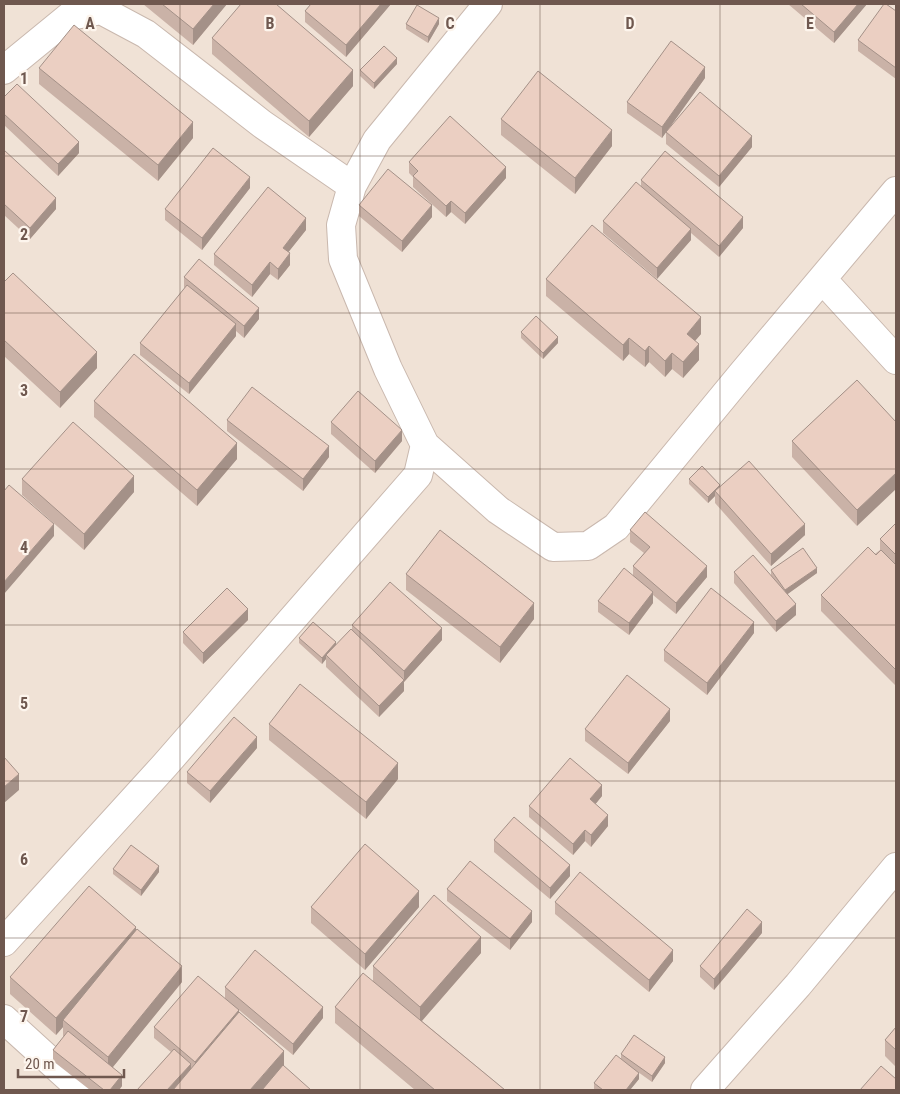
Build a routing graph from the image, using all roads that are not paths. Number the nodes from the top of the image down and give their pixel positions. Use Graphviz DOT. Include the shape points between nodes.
graph roads {
  1 [pos="488,4"];
  2 [pos="4,70"];
  3 [pos="352,186"];
  4 [pos="896,191"];
  5 [pos="822,279"];
  6 [pos="896,360"];
  7 [pos="425,445"];
  8 [pos="896,866"];
  9 [pos="4,942"];
  10 [pos="4,1018"];
  11 [pos="82,1090"];
  12 [pos="705,1090"];
  1 -- 3 [label="street" via="377,140"];
  2 -- 3 [label="street" via="70,16 101,10 146,34 262,124"];
  3 -- 7 [label="street" via="340,225 343,259 388,369"];
  4 -- 5 [label="street"];
  5 -- 6 [label="street"];
  5 -- 7 [label="street" via="616,527 588,546 553,547 498,510"];
  7 -- 9 [label="street" via="418,475 165,765"];
  8 -- 12 [label="street" via="798,985"];
  10 -- 11 [label="street"];
}
